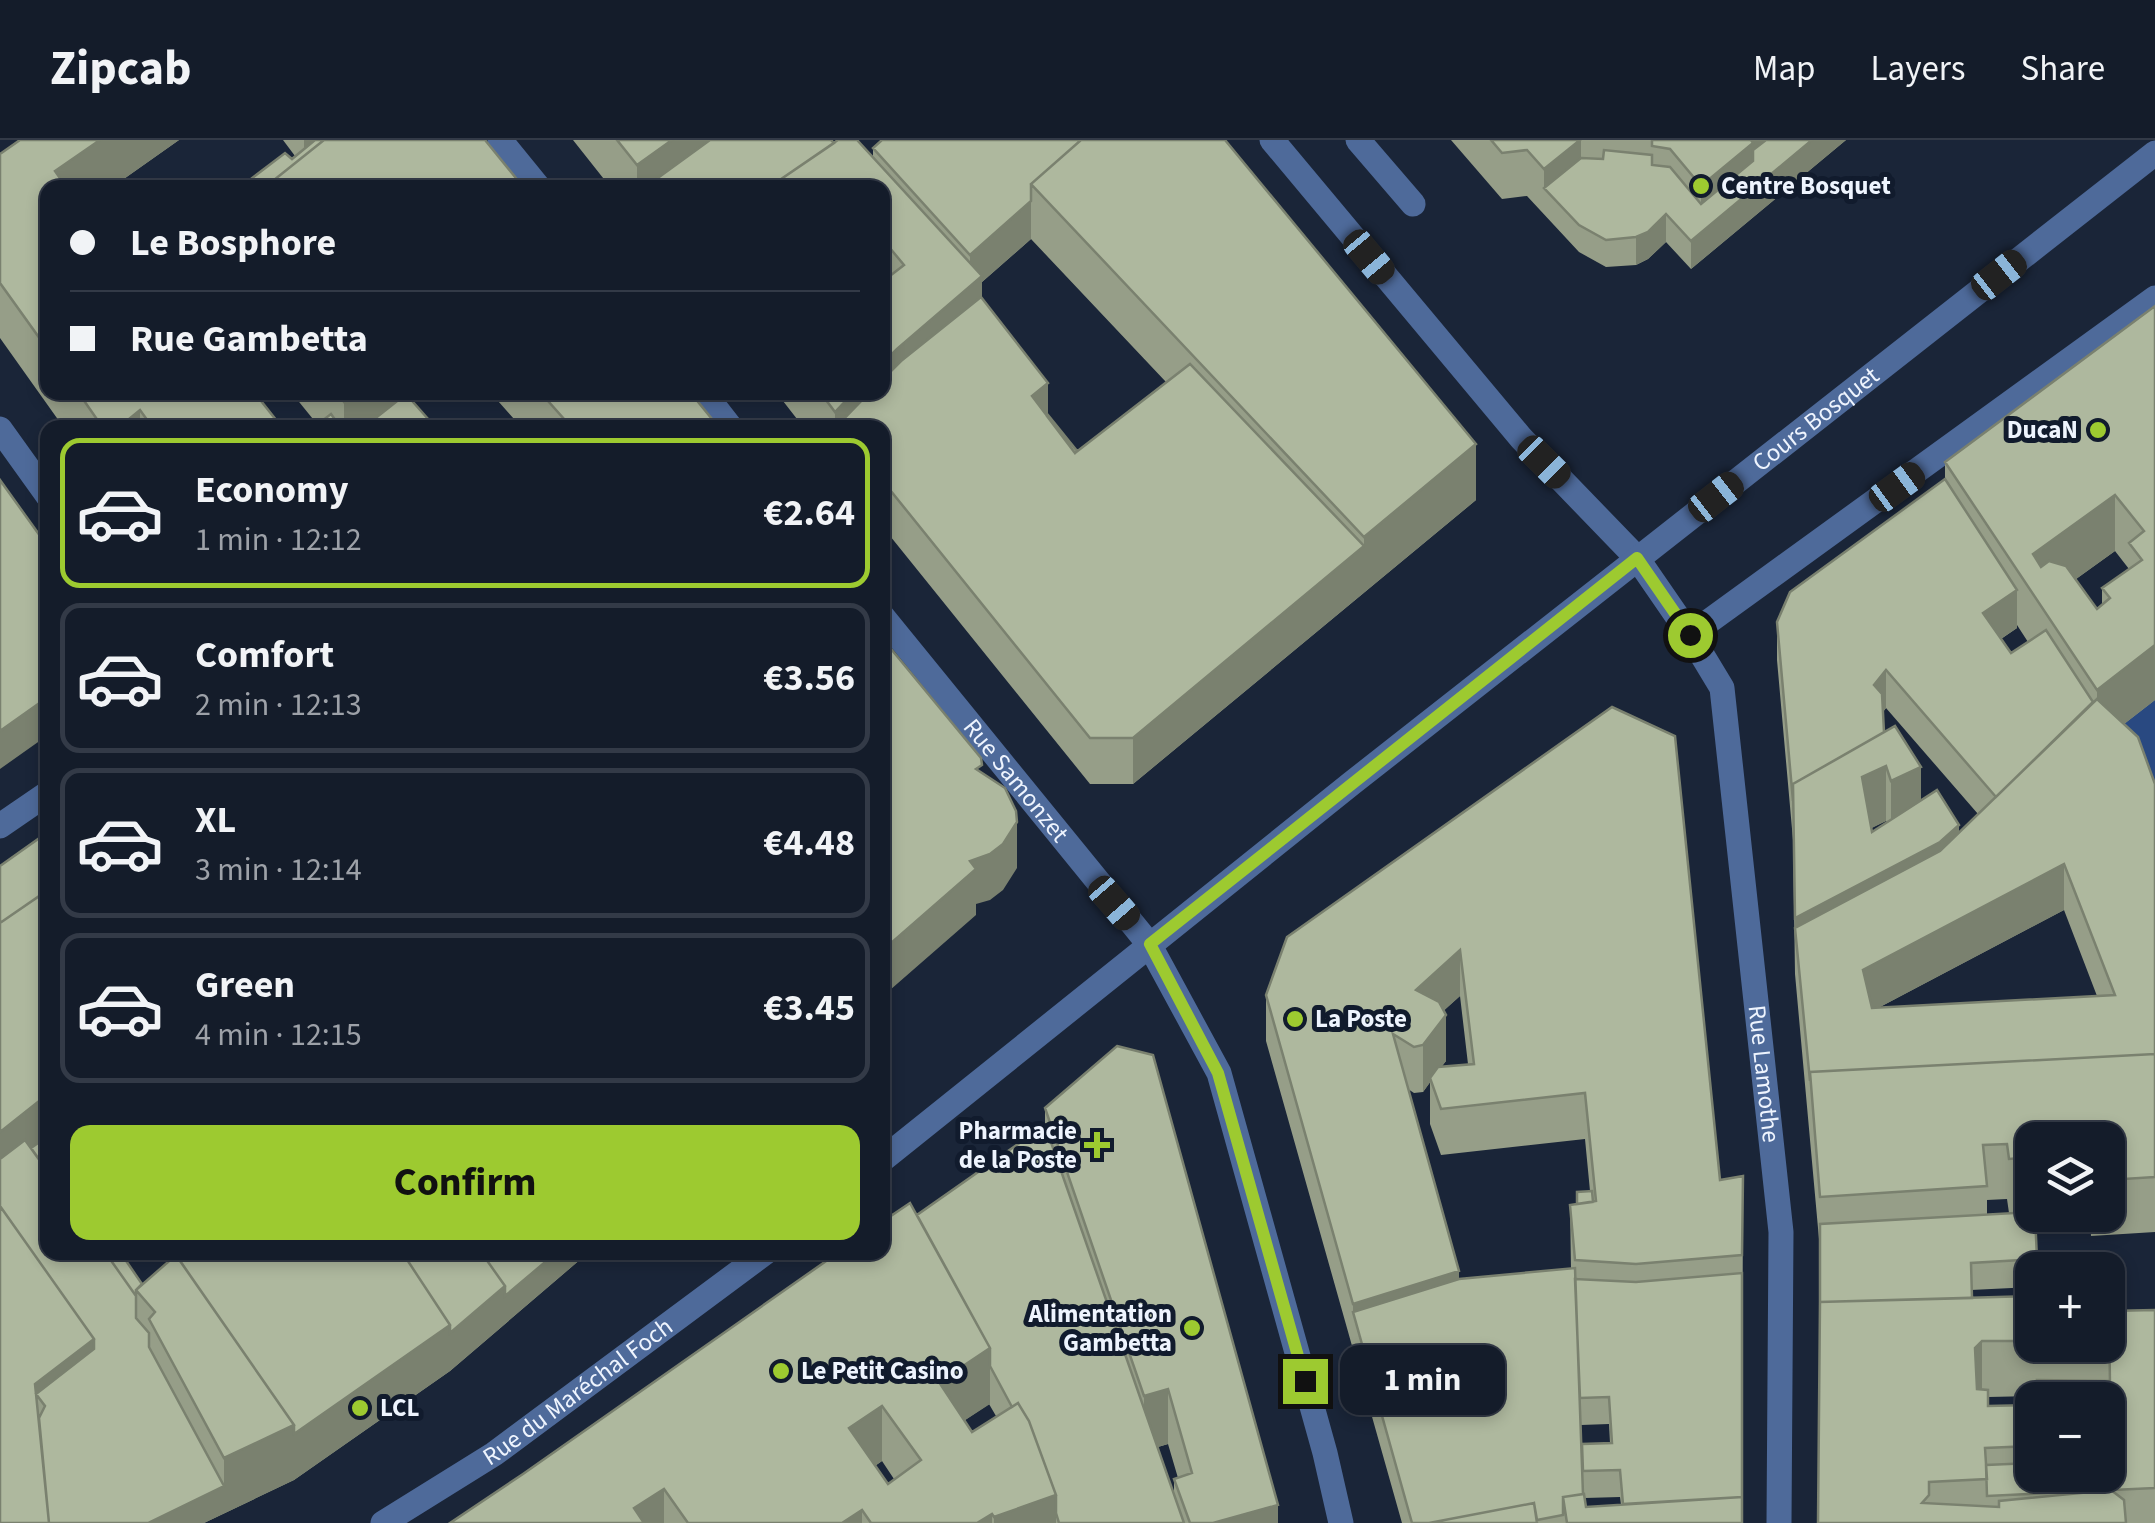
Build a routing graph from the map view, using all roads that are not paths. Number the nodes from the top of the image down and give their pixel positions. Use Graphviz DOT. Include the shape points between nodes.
graph roads {
  1 [pos="500,140"];
  2 [pos="1272,140"];
  3 [pos="1358,140"];
  4 [pos="2155,153"];
  5 [pos="532,180"];
  6 [pos="1413,204"];
  7 [pos="2155,298"];
  8 [pos="709,400"];
  9 [pos="725,420"];
  10 [pos="0,429"];
  11 [pos="40,485"];
  12 [pos="1637,558"];
  13 [pos="890,626"];
  14 [pos="1690,635"];
  15 [pos="40,798"];
  16 [pos="0,826"];
  17 [pos="1150,944"];
  18 [pos="890,1154"];
  19 [pos="755,1260"];
  20 [pos="383,1523"];
  21 [pos="1340,1523"];
  22 [pos="1780,1523"];
  1 -- 5 [label="street"];
  2 -- 12 [label="street, Rue Lamothe" via="1521,438"];
  3 -- 6 [label="street"];
  4 -- 12 [label="street, Cours Bosquet"];
  7 -- 14 [label="street"];
  8 -- 9 [label="street"];
  10 -- 11 [label="street"];
  12 -- 14 [label="street, Rue Lamothe"];
  12 -- 17 [label="street, Cours Bosquet"];
  13 -- 17 [label="street, Rue Samonzet"];
  14 -- 22 [label="street, Rue Lamothe" via="1722,688 1781,1232"];
  15 -- 16 [label="street"];
  17 -- 18 [label="street"];
  17 -- 21 [label="street, Rue Samonzet" via="1218,1073"];
  19 -- 20 [label="street, Rue du Maréchal Foch" via="494,1454"];
}
